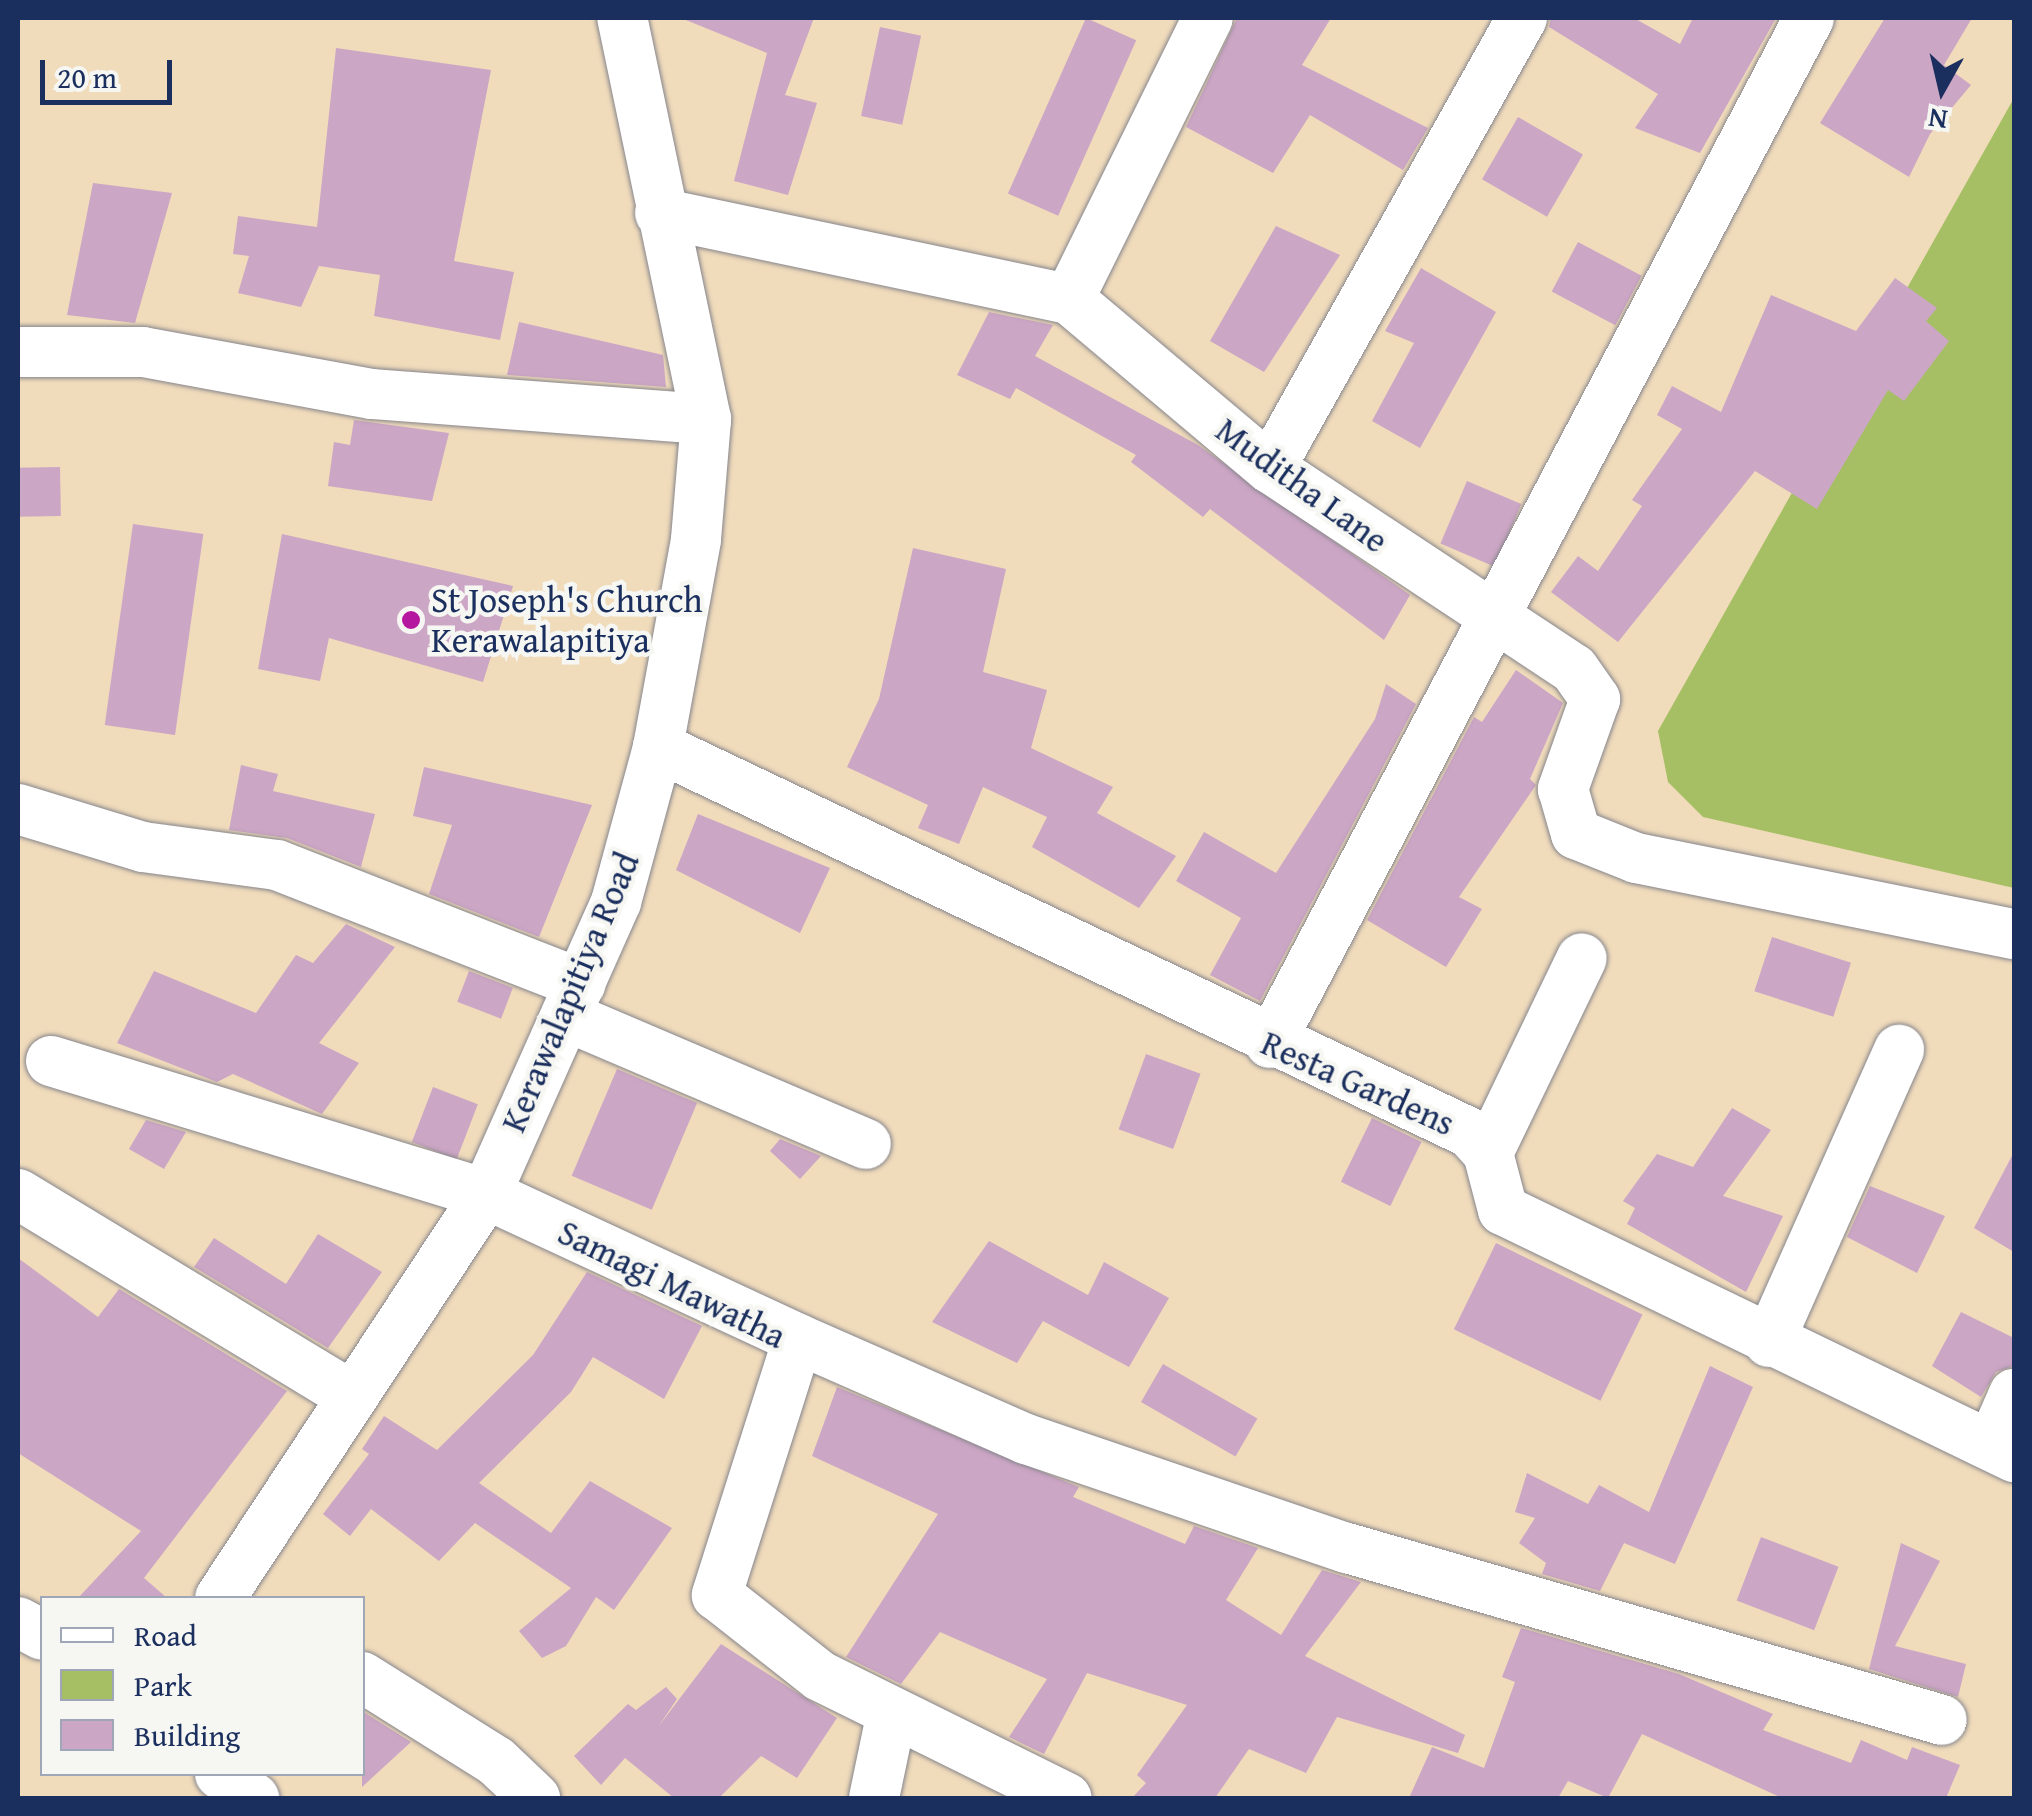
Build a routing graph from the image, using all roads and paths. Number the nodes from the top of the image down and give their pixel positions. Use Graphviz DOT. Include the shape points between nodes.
graph roads {
  1 [pos="622,18"];
  2 [pos="1208,18"];
  3 [pos="1522,18"];
  4 [pos="1809,18"];
  5 [pos="660,213"];
  6 [pos="1069,298"];
  7 [pos="18,352"];
  8 [pos="706,419"];
  9 [pos="1270,468"];
  10 [pos="1497,624"];
  11 [pos="658,748"];
  12 [pos="18,809"];
  13 [pos="2014,934"];
  14 [pos="1582,958"];
  15 [pos="574,1000"];
  16 [pos="1270,1043"];
  17 [pos="1899,1050"];
  18 [pos="50,1061"];
  19 [pos="866,1144"];
  20 [pos="1488,1153"];
  21 [pos="18,1194"];
  22 [pos="486,1194"];
  23 [pos="798,1339"];
  24 [pos="1769,1342"];
  25 [pos="2014,1394"];
  26 [pos="350,1395"];
  27 [pos="2003,1450"];
  28 [pos="227,1595"];
  29 [pos="18,1622"];
  30 [pos="40,1634"];
  31 [pos="365,1679"];
  32 [pos="892,1712"];
  33 [pos="1942,1720"];
  34 [pos="223,1776"];
  35 [pos="254,1798"];
  36 [pos="536,1798"];
  37 [pos="874,1798"];
  38 [pos="1067,1798"];
  1 -- 5 [label="street, Kerawalapitiya Road"];
  2 -- 6 [label="street"];
  3 -- 9 [label="street"];
  4 -- 10 [label="street"];
  5 -- 6 [label="street, Muditha Lane"];
  5 -- 8 [label="street, Kerawalapitiya Road"];
  6 -- 9 [label="street, Muditha Lane"];
  7 -- 8 [label="street" via="144,352 372,394"];
  8 -- 11 [label="street, Kerawalapitiya Road" via="696,539"];
  9 -- 10 [label="street, Muditha Lane"];
  10 -- 13 [label="street, Muditha Lane" via="1574,668 1595,699 1563,789 1576,834 1636,858"];
  10 -- 16 [label="street"];
  11 -- 15 [label="street, Kerawalapitiya Road" via="616,902"];
  11 -- 16 [label="street, Resta Gardens"];
  12 -- 15 [label="street" via="142,847 276,865"];
  14 -- 20 [label="street"];
  15 -- 19 [label="street"];
  15 -- 22 [label="street, Kerawalapitiya Road"];
  16 -- 20 [label="street, Resta Gardens" via="1470,1133"];
  17 -- 24 [label="street"];
  18 -- 22 [label="street, Samagi Mawatha"];
  20 -- 24 [label="street, Resta Gardens" via="1504,1210"];
  21 -- 26 [label="street"];
  22 -- 23 [label="street, Samagi Mawatha"];
  22 -- 26 [label="street, Kerawalapitiya Road"];
  23 -- 32 [label="street, Samagi Mawatha" via="717,1595 820,1676"];
  23 -- 33 [label="street" via="1026,1439 1347,1548"];
  24 -- 27 [label="street, Resta Gardens"];
  25 -- 27 [label="street"];
  26 -- 28 [label="street, Kerawalapitiya Road"];
  29 -- 30 [label="street"];
  31 -- 36 [label="street" via="496,1761"];
  32 -- 37 [label="street"];
  32 -- 38 [label="street, Samagi Mawatha"];
  34 -- 35 [label="street"];
}
